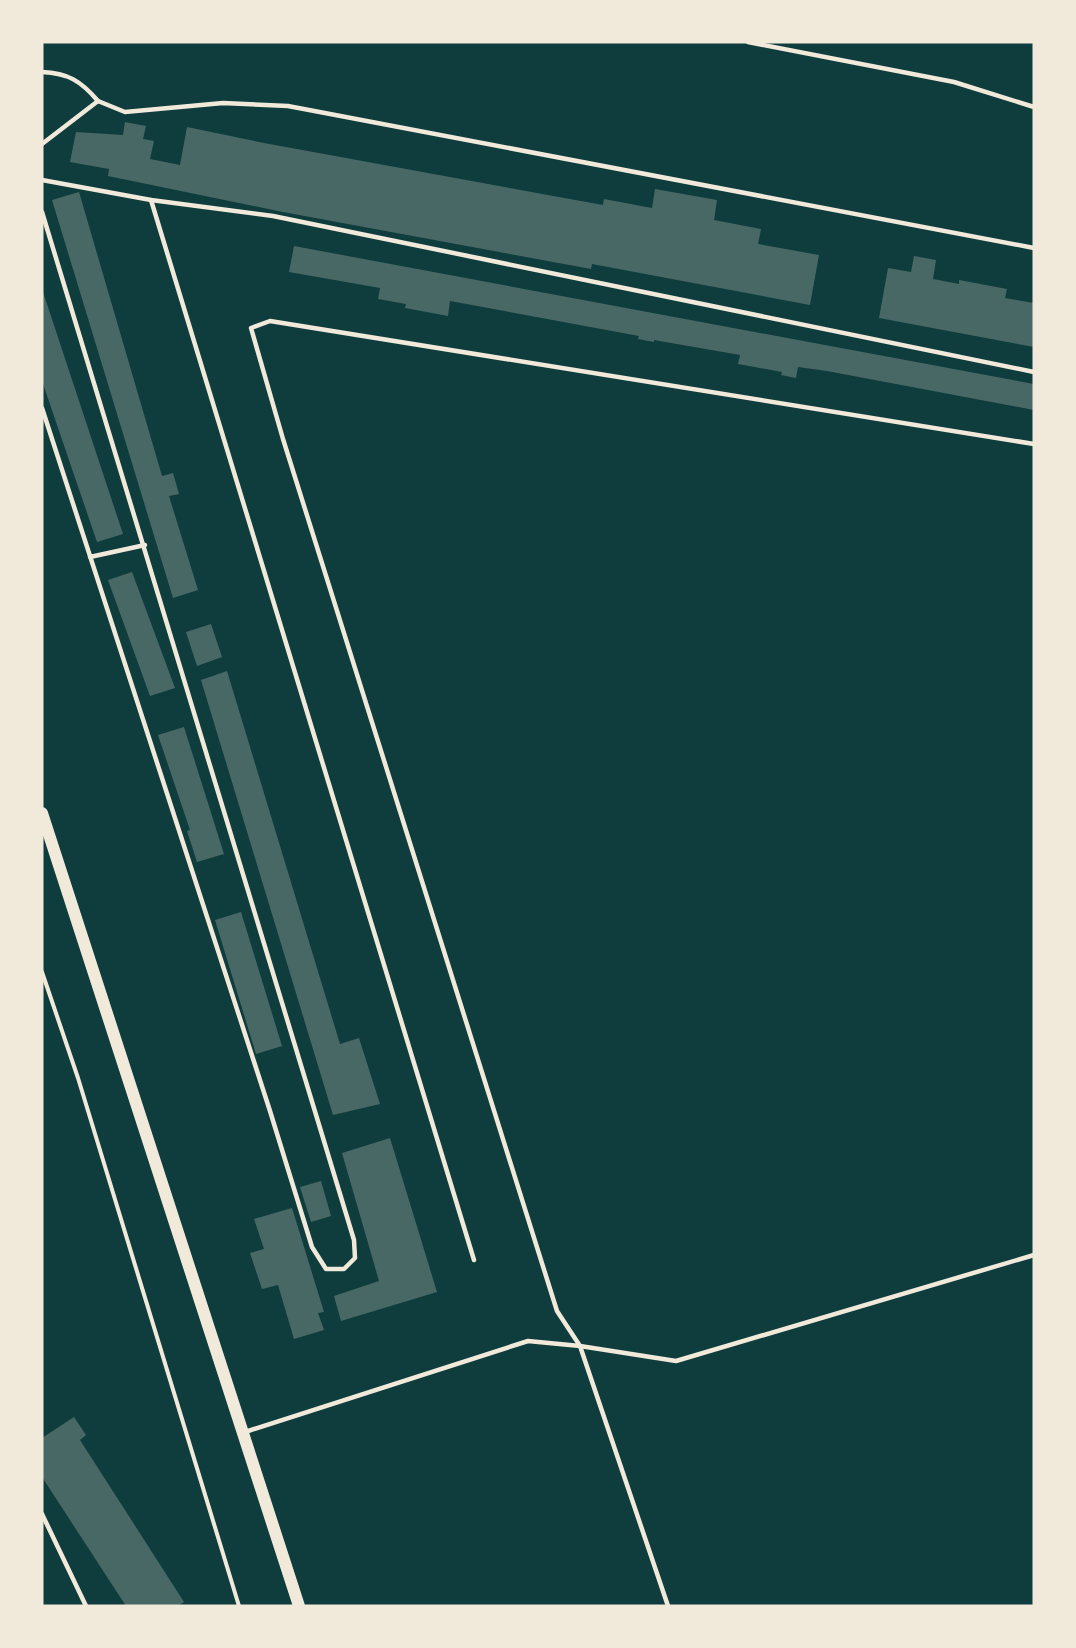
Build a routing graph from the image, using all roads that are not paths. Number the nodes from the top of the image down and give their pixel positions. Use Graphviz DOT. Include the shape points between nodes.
graph roads {
  1 [pos="748,42"];
  2 [pos="42,72"];
  3 [pos="98,101"];
  4 [pos="1034,107"];
  5 [pos="42,144"];
  6 [pos="42,180"];
  7 [pos="151,201"];
  8 [pos="42,212"];
  9 [pos="1034,248"];
  10 [pos="1034,372"];
  11 [pos="42,408"];
  12 [pos="1034,444"];
  13 [pos="145,545"];
  14 [pos="90,557"];
  15 [pos="42,813"];
  16 [pos="1034,1255"];
  17 [pos="474,1260"];
  18 [pos="580,1346"];
  19 [pos="245,1432"];
  20 [pos="42,1514"];
  21 [pos="86,1606"];
  22 [pos="299,1606"];
  23 [pos="668,1606"];
  1 -- 4 [label="lane" via="954,82"];
  2 -- 3 [label="lane" via="71,76"];
  3 -- 5 [label="lane"];
  3 -- 9 [label="lane" via="125,112 223,103 288,106"];
  6 -- 7 [label="lane"];
  7 -- 10 [label="lane" via="273,216"];
  7 -- 17 [label="lane"];
  8 -- 13 [label="lane"];
  11 -- 14 [label="lane"];
  12 -- 18 [label="lane" via="270,321 251,328 557,1311"];
  13 -- 14 [label="lane"];
  13 -- 14 [label="lane" via="354,1240 355,1258 344,1269 326,1269 312,1247"];
  15 -- 19 [label="main road"];
  16 -- 18 [label="lane" via="675,1361"];
  18 -- 19 [label="lane" via="528,1341"];
  18 -- 23 [label="lane"];
  19 -- 22 [label="main road"];
  20 -- 21 [label="lane"];
}
